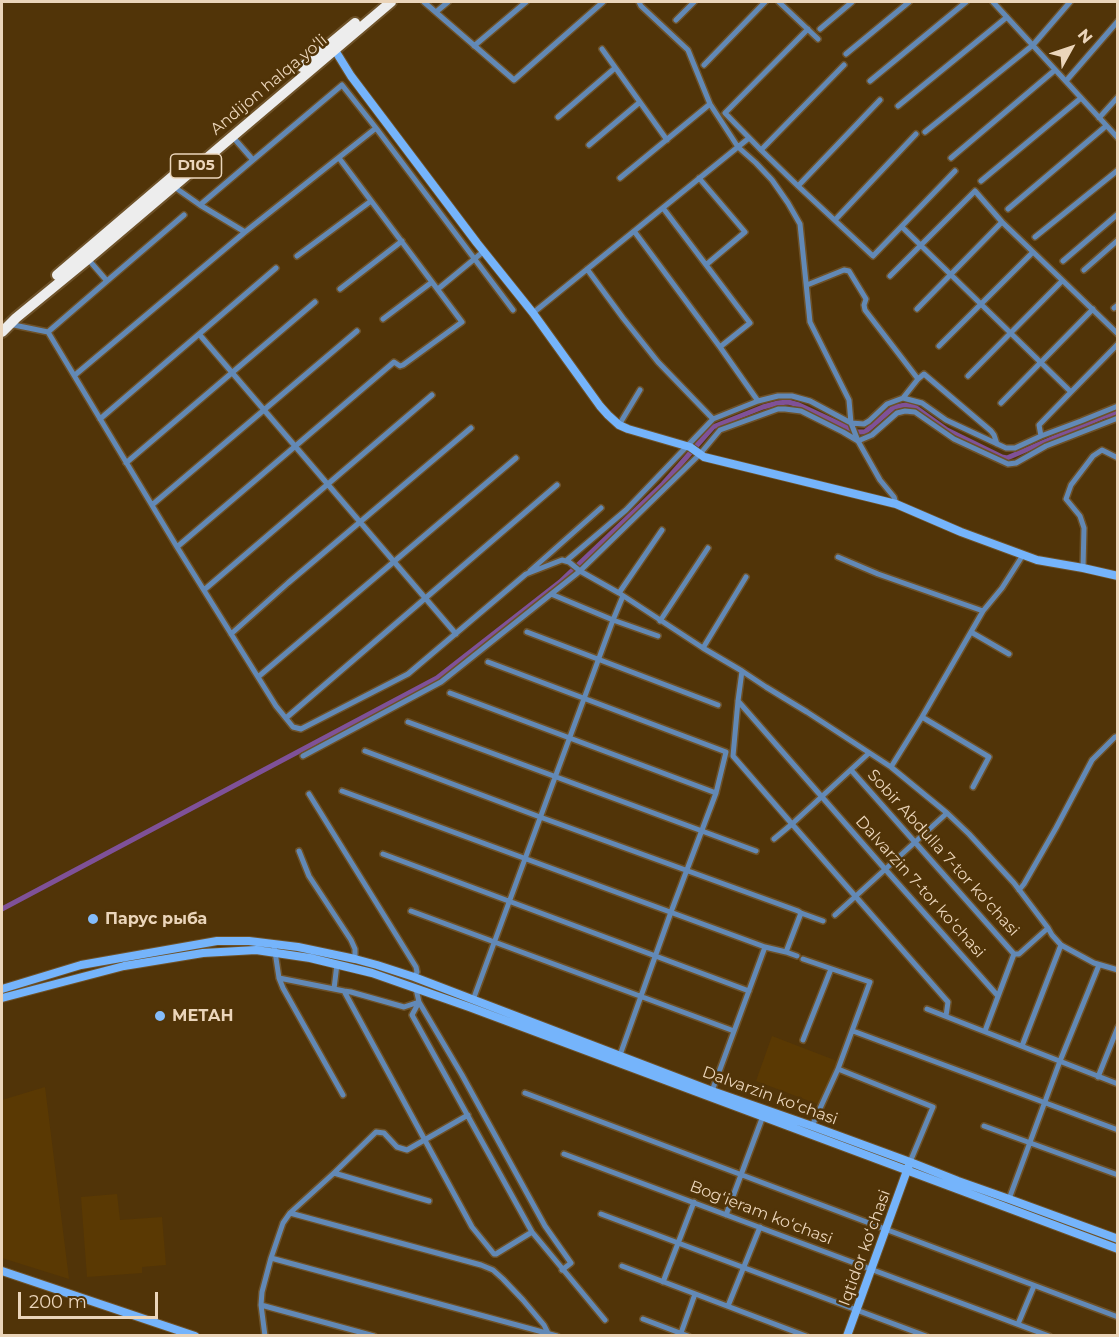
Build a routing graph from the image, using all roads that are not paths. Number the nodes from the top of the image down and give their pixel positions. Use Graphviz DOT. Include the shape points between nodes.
graph roads {
  1 [pos="380,2"];
  2 [pos="391,2"];
  3 [pos="424,2"];
  4 [pos="448,2"];
  5 [pos="526,2"];
  6 [pos="603,2"];
  7 [pos="639,2"];
  8 [pos="694,2"];
  9 [pos="765,2"];
  10 [pos="779,2"];
  11 [pos="852,2"];
  12 [pos="909,2"];
  13 [pos="966,2"];
  14 [pos="993,2"];
  15 [pos="1003,2"];
  16 [pos="1070,2"];
  17 [pos="998,7"];
  18 [pos="436,12"];
  19 [pos="1007,17"];
  20 [pos="676,20"];
  21 [pos="1118,21"];
  22 [pos="820,28"];
  23 [pos="808,29"];
  24 [pos="818,39"];
  25 [pos="1032,45"];
  26 [pos="474,46"];
  27 [pos="332,47"];
  28 [pos="602,49"];
  29 [pos="846,54"];
  30 [pos="704,65"];
  31 [pos="844,65"];
  32 [pos="615,68"];
  33 [pos="1055,70"];
  34 [pos="351,76"];
  35 [pos="870,81"];
  36 [pos="1066,81"];
  37 [pos="342,85"];
  38 [pos="1081,98"];
  39 [pos="1118,98"];
  40 [pos="880,100"];
  41 [pos="640,102"];
  42 [pos="710,104"];
  43 [pos="898,106"];
  44 [pos="558,117"];
  45 [pos="1099,118"];
  46 [pos="1106,126"];
  47 [pos="376,128"];
  48 [pos="925,132"];
  49 [pos="916,134"];
  50 [pos="232,136"];
  51 [pos="749,138"];
  52 [pos="1118,138"];
  53 [pos="667,140"];
  54 [pos="589,145"];
  55 [pos="738,147"];
  56 [pos="761,150"];
  57 [pos="339,158"];
  58 [pos="951,158"];
  59 [pos="253,160"];
  60 [pos="1118,170"];
  61 [pos="955,171"];
  62 [pos="620,178"];
  63 [pos="699,178"];
  64 [pos="981,182"];
  65 [pos="172,185"];
  66 [pos="798,186"];
  67 [pos="371,201"];
  68 [pos="200,205"];
  69 [pos="663,208"];
  70 [pos="1008,209"];
  71 [pos="1118,214"];
  72 [pos="184,215"];
  73 [pos="835,220"];
  74 [pos="1002,222"];
  75 [pos="902,227"];
  76 [pos="634,231"];
  77 [pos="245,232"];
  78 [pos="1035,237"];
  79 [pos="1118,240"];
  80 [pos="402,242"];
  81 [pos="921,245"];
  82 [pos="484,251"];
  83 [pos="1033,252"];
  84 [pos="297,256"];
  85 [pos="88,259"];
  86 [pos="476,259"];
  87 [pos="1063,261"];
  88 [pos="707,264"];
  89 [pos="276,268"];
  90 [pos="587,269"];
  91 [pos="1084,270"];
  92 [pos="951,274"];
  93 [pos="890,276"];
  94 [pos="107,281"];
  95 [pos="1062,281"];
  96 [pos="432,282"];
  97 [pos="807,285"];
  98 [pos="340,289"];
  99 [pos="438,289"];
  100 [pos="315,302"];
  101 [pos="981,304"];
  102 [pos="917,309"];
  103 [pos="1093,309"];
  104 [pos="513,310"];
  105 [pos="533,313"];
  106 [pos="383,319"];
  107 [pos="4,326"];
  108 [pos="357,331"];
  109 [pos="48,332"];
  110 [pos="1010,333"];
  111 [pos="199,334"];
  112 [pos="1118,334"];
  113 [pos="1118,344"];
  114 [pos="720,346"];
  115 [pos="939,346"];
  116 [pos="1041,363"];
  117 [pos="232,372"];
  118 [pos="75,375"];
  119 [pos="968,376"];
  120 [pos="918,380"];
  121 [pos="640,390"];
  122 [pos="1071,392"];
  123 [pos="432,395"];
  124 [pos="903,398"];
  125 [pos="758,401"];
  126 [pos="1001,403"];
  127 [pos="1118,406"];
  128 [pos="264,410"];
  129 [pos="1118,418"];
  130 [pos="100,419"];
  131 [pos="713,419"];
  132 [pos="851,423"];
  133 [pos="619,425"];
  134 [pos="471,428"];
  135 [pos="1041,435"];
  136 [pos="857,439"];
  137 [pos="997,444"];
  138 [pos="295,447"];
  139 [pos="688,447"];
  140 [pos="699,453"];
  141 [pos="516,458"];
  142 [pos="1118,458"];
  143 [pos="126,463"];
  144 [pos="328,484"];
  145 [pos="557,485"];
  146 [pos="896,504"];
  147 [pos="152,505"];
  148 [pos="601,508"];
  149 [pos="360,522"];
  150 [pos="662,530"];
  151 [pos="177,547"];
  152 [pos="708,548"];
  153 [pos="1023,555"];
  154 [pos="838,557"];
  155 [pos="394,562"];
  156 [pos="568,562"];
  157 [pos="1083,568"];
  158 [pos="579,570"];
  159 [pos="526,574"];
  160 [pos="1118,576"];
  161 [pos="746,577"];
  162 [pos="204,590"];
  163 [pos="551,594"];
  164 [pos="621,595"];
  165 [pos="426,598"];
  166 [pos="983,611"];
  167 [pos="612,620"];
  168 [pos="660,621"];
  169 [pos="527,632"];
  170 [pos="971,632"];
  171 [pos="231,634"];
  172 [pos="456,634"];
  173 [pos="658,636"];
  174 [pos="704,648"];
  175 [pos="1009,654"];
  176 [pos="598,659"];
  177 [pos="488,662"];
  178 [pos="742,671"];
  179 [pos="258,677"];
  180 [pos="450,693"];
  181 [pos="584,699"];
  182 [pos="738,700"];
  183 [pos="718,705"];
  184 [pos="922,717"];
  185 [pos="286,718"];
  186 [pos="408,722"];
  187 [pos="1118,736"];
  188 [pos="569,738"];
  189 [pos="365,751"];
  190 [pos="869,753"];
  191 [pos="303,756"];
  192 [pos="891,767"];
  193 [pos="851,770"];
  194 [pos="555,777"];
  195 [pos="972,787"];
  196 [pos="342,791"];
  197 [pos="716,793"];
  198 [pos="309,794"];
  199 [pos="821,797"];
  200 [pos="947,813"];
  201 [pos="540,817"];
  202 [pos="792,824"];
  203 [pos="702,830"];
  204 [pos="774,839"];
  205 [pos="915,842"];
  206 [pos="299,851"];
  207 [pos="756,851"];
  208 [pos="383,854"];
  209 [pos="525,859"];
  210 [pos="885,869"];
  211 [pos="686,870"];
  212 [pos="1019,890"];
  213 [pos="855,896"];
  214 [pos="509,902"];
  215 [pos="411,911"];
  216 [pos="670,912"];
  217 [pos="801,913"];
  218 [pos="835,915"];
  219 [pos="823,921"];
  220 [pos="1048,928"];
  221 [pos="249,940"];
  222 [pos="494,942"];
  223 [pos="1061,945"];
  224 [pos="765,947"];
  225 [pos="274,949"];
  226 [pos="249,950"];
  227 [pos="786,952"];
  228 [pos="1014,954"];
  229 [pos="656,956"];
  230 [pos="355,959"];
  231 [pos="337,964"];
  232 [pos="373,964"];
  233 [pos="1099,965"];
  234 [pos="831,969"];
  235 [pos="1118,970"];
  236 [pos="372,973"];
  237 [pos="279,978"];
  238 [pos="414,978"];
  239 [pos="416,988"];
  240 [pos="2,989"];
  241 [pos="334,989"];
  242 [pos="344,991"];
  243 [pos="749,991"];
  244 [pos="640,996"];
  245 [pos="998,996"];
  246 [pos="2,998"];
  247 [pos="472,1000"];
  248 [pos="419,1002"];
  249 [pos="927,1009"];
  250 [pos="946,1016"];
  251 [pos="1118,1027"];
  252 [pos="734,1031"];
  253 [pos="853,1031"];
  254 [pos="985,1031"];
  255 [pos="803,1040"];
  256 [pos="1022,1046"];
  257 [pos="620,1055"];
  258 [pos="1060,1061"];
  259 [pos="838,1069"];
  260 [pos="1098,1077"];
  261 [pos="1118,1084"];
  262 [pos="698,1089"];
  263 [pos="712,1091"];
  264 [pos="525,1093"];
  265 [pos="343,1095"];
  266 [pos="1045,1103"];
  267 [pos="468,1115"];
  268 [pos="763,1116"];
  269 [pos="812,1126"];
  270 [pos="984,1126"];
  271 [pos="1118,1130"];
  272 [pos="424,1139"];
  273 [pos="1030,1142"];
  274 [pos="564,1154"];
  275 [pos="908,1166"];
  276 [pos="334,1173"];
  277 [pos="1118,1174"];
  278 [pos="741,1175"];
  279 [pos="965,1188"];
  280 [pos="1010,1199"];
  281 [pos="429,1201"];
  282 [pos="694,1202"];
  283 [pos="290,1213"];
  284 [pos="602,1214"];
  285 [pos="726,1215"];
  286 [pos="760,1227"];
  287 [pos="886,1229"];
  288 [pos="532,1232"];
  289 [pos="1118,1239"];
  290 [pos="678,1242"];
  291 [pos="1118,1249"];
  292 [pos="271,1258"];
  293 [pos="622,1266"];
  294 [pos="744,1266"];
  295 [pos="872,1269"];
  296 [pos="562,1270"];
  297 [pos="2,1272"];
  298 [pos="663,1282"];
  299 [pos="1034,1286"];
  300 [pos="695,1294"];
  301 [pos="261,1305"];
  302 [pos="728,1306"];
  303 [pos="857,1310"];
  304 [pos="1118,1317"];
  305 [pos="642,1319"];
  306 [pos="605,1320"];
  307 [pos="1018,1324"];
  308 [pos="548,1333"];
  309 [pos="681,1333"];
  310 [pos="193,1335"];
  311 [pos="265,1335"];
  312 [pos="374,1335"];
  313 [pos="557,1335"];
  314 [pos="688,1335"];
  315 [pos="806,1335"];
  316 [pos="847,1335"];
  317 [pos="926,1335"];
  318 [pos="1049,1335"];
  1 -- 27 [label="highway, Andijon halqa yo‘li / D105"];
  2 -- 27 [label="highway, Andijon halqa yo‘li / D105"];
  3 -- 18 [label="street"];
  4 -- 18 [label="street"];
  5 -- 26 [label="street"];
  6 -- 26 [label="street" via="514,80"];
  7 -- 42 [label="street" via="688,51"];
  8 -- 20 [label="street"];
  9 -- 30 [label="street"];
  10 -- 23 [label="street"];
  11 -- 22 [label="street"];
  12 -- 29 [label="street"];
  13 -- 35 [label="street"];
  14 -- 17 [label="street"];
  15 -- 17 [label="street"];
  16 -- 25 [label="street"];
  17 -- 19 [label="street"];
  18 -- 26 [label="street"];
  19 -- 25 [label="street"];
  19 -- 43 [label="street"];
  21 -- 36 [label="street"];
  23 -- 24 [label="street"];
  23 -- 51 [label="street" via="725,113"];
  25 -- 33 [label="street"];
  25 -- 48 [label="street"];
  27 -- 34 [label="main road"];
  27 -- 50 [label="highway, Andijon halqa yo‘li / D105"];
  27 -- 107 [label="highway, Andijon halqa yo‘li / D105" via="162,185"];
  28 -- 32 [label="street"];
  31 -- 56 [label="street"];
  32 -- 41 [label="street"];
  32 -- 44 [label="street"];
  33 -- 36 [label="street"];
  33 -- 58 [label="street"];
  34 -- 37 [label="street"];
  34 -- 82 [label="main road"];
  36 -- 38 [label="street"];
  37 -- 47 [label="street"];
  37 -- 59 [label="street"];
  38 -- 45 [label="street"];
  38 -- 64 [label="street"];
  39 -- 45 [label="street"];
  40 -- 66 [label="street"];
  41 -- 53 [label="street"];
  41 -- 54 [label="street"];
  42 -- 53 [label="street"];
  42 -- 55 [label="street"];
  45 -- 46 [label="street"];
  46 -- 52 [label="street"];
  46 -- 70 [label="street"];
  47 -- 57 [label="street"];
  47 -- 86 [label="street"];
  49 -- 73 [label="street"];
  50 -- 59 [label="street"];
  50 -- 65 [label="highway, Andijon halqa yo‘li / D105"];
  51 -- 55 [label="street"];
  51 -- 56 [label="street"];
  53 -- 62 [label="street"];
  55 -- 63 [label="street"];
  55 -- 97 [label="street" via="772,180 800,224"];
  56 -- 66 [label="street"];
  57 -- 67 [label="street"];
  57 -- 77 [label="street"];
  59 -- 68 [label="street"];
  60 -- 78 [label="street"];
  61 -- 75 [label="street"];
  63 -- 69 [label="street"];
  63 -- 88 [label="street" via="745,232"];
  65 -- 68 [label="street"];
  65 -- 85 [label="highway, Andijon halqa yo‘li / D105"];
  66 -- 73 [label="street"];
  67 -- 80 [label="street"];
  67 -- 84 [label="street"];
  68 -- 77 [label="street"];
  69 -- 76 [label="street"];
  69 -- 88 [label="street"];
  71 -- 87 [label="street"];
  72 -- 94 [label="street"];
  73 -- 75 [label="street" via="873,256"];
  74 -- 81 [label="street" via="975,190"];
  74 -- 83 [label="street"];
  74 -- 92 [label="street"];
  75 -- 81 [label="street"];
  76 -- 90 [label="street"];
  76 -- 114 [label="street"];
  77 -- 118 [label="street"];
  79 -- 91 [label="street"];
  80 -- 96 [label="street"];
  80 -- 98 [label="street"];
  81 -- 92 [label="street"];
  81 -- 93 [label="street"];
  82 -- 86 [label="street"];
  82 -- 105 [label="main road"];
  83 -- 95 [label="street"];
  83 -- 101 [label="street"];
  85 -- 94 [label="street"];
  85 -- 107 [label="highway, Andijon halqa yo‘li / D105"];
  86 -- 99 [label="street"];
  86 -- 104 [label="street"];
  88 -- 114 [label="street" via="750,323"];
  89 -- 111 [label="street"];
  90 -- 105 [label="street"];
  90 -- 131 [label="street" via="658,362"];
  92 -- 101 [label="street"];
  92 -- 102 [label="street"];
  94 -- 109 [label="street"];
  95 -- 103 [label="street"];
  95 -- 110 [label="street"];
  96 -- 99 [label="street"];
  96 -- 106 [label="street"];
  97 -- 120 [label="street" via="849,271 866,299 865,310"];
  97 -- 132 [label="street" via="810,322 849,399"];
  99 -- 138 [label="street" via="462,322 403,365 394,362"];
  100 -- 117 [label="street"];
  101 -- 110 [label="street"];
  101 -- 115 [label="street"];
  103 -- 112 [label="street"];
  103 -- 116 [label="street"];
  105 -- 133 [label="main road" via="600,406"];
  107 -- 109 [label="street"];
  108 -- 128 [label="street"];
  109 -- 118 [label="street"];
  110 -- 116 [label="street"];
  110 -- 119 [label="street"];
  111 -- 117 [label="street"];
  111 -- 130 [label="street"];
  113 -- 122 [label="street"];
  114 -- 125 [label="street"];
  116 -- 122 [label="street"];
  116 -- 126 [label="street"];
  117 -- 128 [label="street"];
  117 -- 143 [label="street"];
  118 -- 130 [label="street"];
  120 -- 124 [label="street"];
  120 -- 137 [label="street" via="924,374 991,431"];
  121 -- 133 [label="street"];
  122 -- 135 [label="street" via="1039,425"];
  123 -- 144 [label="street"];
  124 -- 132 [label="street" via="887,404 864,424"];
  124 -- 137 [label="street" via="922,403 946,420"];
  125 -- 131 [label="street"];
  125 -- 132 [label="street" via="792,396"];
  127 -- 135 [label="street"];
  128 -- 138 [label="street"];
  128 -- 147 [label="street"];
  129 -- 136 [label="street" via="1008,464 954,439 915,412 897,413 872,435"];
  130 -- 143 [label="street"];
  131 -- 139 [label="street"];
  132 -- 136 [label="street"];
  133 -- 139 [label="main road"];
  134 -- 149 [label="street"];
  135 -- 137 [label="street" via="1015,448"];
  136 -- 140 [label="street" via="801,411 778,409 720,430"];
  136 -- 146 [label="street"];
  138 -- 144 [label="street"];
  138 -- 151 [label="street"];
  139 -- 140 [label="main road"];
  139 -- 156 [label="street"];
  140 -- 146 [label="main road" via="737,466"];
  140 -- 158 [label="street"];
  141 -- 155 [label="street"];
  142 -- 157 [label="street" via="1101,450 1093,456 1071,486 1066,500 1080,516 1084,528"];
  143 -- 147 [label="street"];
  144 -- 149 [label="street"];
  144 -- 162 [label="street"];
  145 -- 165 [label="street"];
  146 -- 153 [label="main road"];
  147 -- 151 [label="street"];
  148 -- 159 [label="street"];
  149 -- 155 [label="street"];
  149 -- 171 [label="street"];
  150 -- 164 [label="street"];
  151 -- 162 [label="street"];
  152 -- 168 [label="street"];
  153 -- 157 [label="main road"];
  153 -- 166 [label="street"];
  154 -- 166 [label="street"];
  155 -- 165 [label="street"];
  155 -- 179 [label="street"];
  156 -- 158 [label="street"];
  156 -- 159 [label="street" via="562,560"];
  157 -- 160 [label="main road"];
  158 -- 163 [label="street"];
  158 -- 164 [label="street"];
  159 -- 172 [label="street"];
  161 -- 174 [label="street"];
  162 -- 171 [label="street"];
  163 -- 167 [label="street"];
  163 -- 191 [label="street" via="441,682"];
  164 -- 167 [label="street"];
  164 -- 168 [label="street"];
  165 -- 172 [label="street"];
  165 -- 185 [label="street"];
  166 -- 170 [label="street"];
  167 -- 173 [label="street"];
  167 -- 176 [label="street"];
  168 -- 174 [label="street"];
  169 -- 176 [label="street"];
  170 -- 175 [label="street"];
  170 -- 184 [label="street"];
  171 -- 179 [label="street"];
  172 -- 185 [label="street" via="408,674 301,729 293,727"];
  174 -- 178 [label="street"];
  176 -- 181 [label="street"];
  176 -- 183 [label="street"];
  177 -- 181 [label="street"];
  178 -- 182 [label="street"];
  178 -- 190 [label="street"];
  179 -- 185 [label="street"];
  180 -- 188 [label="street"];
  181 -- 188 [label="street"];
  181 -- 197 [label="street" via="726,752"];
  182 -- 199 [label="street, Dalvarzin 7-tor koʻchasi"];
  182 -- 202 [label="street" via="733,756"];
  184 -- 192 [label="street"];
  184 -- 195 [label="street" via="989,756"];
  186 -- 194 [label="street"];
  187 -- 212 [label="street" via="1092,760"];
  188 -- 194 [label="street"];
  188 -- 197 [label="street"];
  189 -- 201 [label="street"];
  190 -- 192 [label="street"];
  190 -- 193 [label="street"];
  192 -- 200 [label="street"];
  193 -- 199 [label="street"];
  193 -- 205 [label="street, Sobir Abdulla 7-tor koʻchasi"];
  194 -- 201 [label="street"];
  194 -- 203 [label="street"];
  196 -- 209 [label="street"];
  197 -- 203 [label="street"];
  198 -- 238 [label="street" via="416,966"];
  199 -- 202 [label="street"];
  199 -- 210 [label="street, Dalvarzin 7-tor koʻchasi"];
  200 -- 205 [label="street"];
  200 -- 212 [label="street"];
  201 -- 209 [label="street"];
  201 -- 211 [label="street"];
  202 -- 204 [label="street"];
  202 -- 213 [label="street"];
  203 -- 207 [label="street"];
  203 -- 211 [label="street"];
  205 -- 210 [label="street"];
  205 -- 228 [label="street, Sobir Abdulla 7-tor koʻchasi"];
  206 -- 230 [label="street" via="309,876 351,940"];
  208 -- 214 [label="street"];
  209 -- 214 [label="street"];
  209 -- 216 [label="street"];
  210 -- 213 [label="street"];
  210 -- 245 [label="street, Dalvarzin 7-tor koʻchasi"];
  211 -- 216 [label="street"];
  211 -- 217 [label="street"];
  212 -- 220 [label="street"];
  213 -- 218 [label="street"];
  213 -- 250 [label="street" via="948,1002"];
  214 -- 222 [label="street"];
  214 -- 229 [label="street"];
  215 -- 222 [label="street"];
  216 -- 224 [label="street"];
  216 -- 229 [label="street"];
  217 -- 219 [label="street"];
  217 -- 227 [label="street"];
  220 -- 223 [label="street"];
  220 -- 228 [label="street" via="1019,954"];
  221 -- 225 [label="main road"];
  221 -- 226 [label="main road"];
  221 -- 240 [label="main road" via="212,942 81,965"];
  222 -- 244 [label="street"];
  222 -- 247 [label="street"];
  223 -- 233 [label="street"];
  223 -- 256 [label="street"];
  224 -- 227 [label="street"];
  224 -- 243 [label="street"];
  225 -- 226 [label="main road"];
  225 -- 230 [label="main road, Dalvarzin koʻchasi" via="298,947"];
  225 -- 231 [label="main road, Dalvarzin koʻchasi"];
  225 -- 237 [label="street"];
  226 -- 246 [label="main road" via="124,966"];
  227 -- 234 [label="street"];
  228 -- 245 [label="street"];
  229 -- 243 [label="street"];
  229 -- 244 [label="street"];
  230 -- 232 [label="main road, Dalvarzin koʻchasi"];
  231 -- 236 [label="main road, Dalvarzin koʻchasi"];
  231 -- 241 [label="street"];
  232 -- 236 [label="main road"];
  232 -- 238 [label="main road, Dalvarzin koʻchasi"];
  233 -- 235 [label="street"];
  233 -- 258 [label="street"];
  234 -- 253 [label="street" via="870,982"];
  234 -- 255 [label="street"];
  236 -- 239 [label="main road, Dalvarzin koʻchasi"];
  237 -- 241 [label="street"];
  237 -- 265 [label="street"];
  238 -- 247 [label="main road, Dalvarzin koʻchasi"];
  239 -- 248 [label="street"];
  239 -- 262 [label="main road, Dalvarzin koʻchasi"];
  241 -- 242 [label="street"];
  242 -- 248 [label="street" via="404,1007"];
  242 -- 272 [label="street"];
  243 -- 252 [label="street"];
  244 -- 252 [label="street"];
  244 -- 257 [label="street"];
  245 -- 254 [label="street"];
  247 -- 257 [label="main road, Dalvarzin koʻchasi"];
  248 -- 267 [label="street" via="412,1015"];
  248 -- 296 [label="street" via="545,1226 571,1263"];
  249 -- 250 [label="street"];
  250 -- 254 [label="street"];
  251 -- 260 [label="street"];
  252 -- 263 [label="street"];
  253 -- 259 [label="street"];
  253 -- 266 [label="street"];
  254 -- 256 [label="street"];
  256 -- 258 [label="street"];
  257 -- 262 [label="main road, Dalvarzin koʻchasi"];
  258 -- 260 [label="street"];
  258 -- 266 [label="street"];
  259 -- 269 [label="street"];
  259 -- 275 [label="street" via="933,1107"];
  260 -- 261 [label="street"];
  262 -- 263 [label="main road, Dalvarzin koʻchasi"];
  262 -- 268 [label="main road, Dalvarzin koʻchasi"];
  263 -- 269 [label="main road, Dalvarzin koʻchasi"];
  264 -- 278 [label="street"];
  266 -- 271 [label="street"];
  266 -- 273 [label="street"];
  267 -- 272 [label="street"];
  267 -- 288 [label="street"];
  268 -- 275 [label="main road, Dalvarzin koʻchasi"];
  268 -- 278 [label="street"];
  269 -- 275 [label="main road, Dalvarzin koʻchasi"];
  270 -- 273 [label="street"];
  272 -- 276 [label="street" via="402,1150 384,1133 376,1132"];
  272 -- 288 [label="street" via="472,1227 494,1254"];
  273 -- 277 [label="street"];
  273 -- 280 [label="street"];
  274 -- 282 [label="street, Bogʻieram koʻchasi"];
  275 -- 279 [label="main road, Dalvarzin koʻchasi"];
  275 -- 287 [label="main road, Iqtidor koʻchasi"];
  276 -- 281 [label="street"];
  276 -- 283 [label="street"];
  278 -- 285 [label="street"];
  278 -- 287 [label="street"];
  279 -- 280 [label="main road, Dalvarzin koʻchasi"];
  279 -- 291 [label="main road, Dalvarzin koʻchasi"];
  280 -- 289 [label="main road, Dalvarzin koʻchasi"];
  282 -- 285 [label="street, Bogʻieram koʻchasi"];
  282 -- 290 [label="street"];
  283 -- 292 [label="street"];
  283 -- 308 [label="street" via="493,1270"];
  284 -- 290 [label="street"];
  285 -- 286 [label="street, Bogʻieram koʻchasi"];
  286 -- 294 [label="street"];
  286 -- 295 [label="street, Bogʻieram koʻchasi"];
  287 -- 295 [label="main road, Iqtidor koʻchasi"];
  287 -- 299 [label="street"];
  288 -- 296 [label="street"];
  290 -- 294 [label="street"];
  290 -- 298 [label="street"];
  292 -- 301 [label="street"];
  292 -- 308 [label="street"];
  293 -- 298 [label="street"];
  294 -- 302 [label="street"];
  294 -- 303 [label="street"];
  295 -- 303 [label="main road, Iqtidor koʻchasi"];
  295 -- 307 [label="street, Bogʻieram koʻchasi"];
  296 -- 306 [label="street"];
  297 -- 310 [label="main road"];
  298 -- 300 [label="street"];
  299 -- 304 [label="street"];
  299 -- 307 [label="street"];
  300 -- 302 [label="street"];
  300 -- 309 [label="street"];
  301 -- 311 [label="street"];
  301 -- 312 [label="street"];
  302 -- 315 [label="street"];
  303 -- 316 [label="main road, Iqtidor koʻchasi"];
  303 -- 317 [label="street"];
  305 -- 309 [label="street"];
  307 -- 318 [label="street, Bogʻieram koʻchasi"];
  308 -- 313 [label="street"];
  309 -- 314 [label="street"];
}
